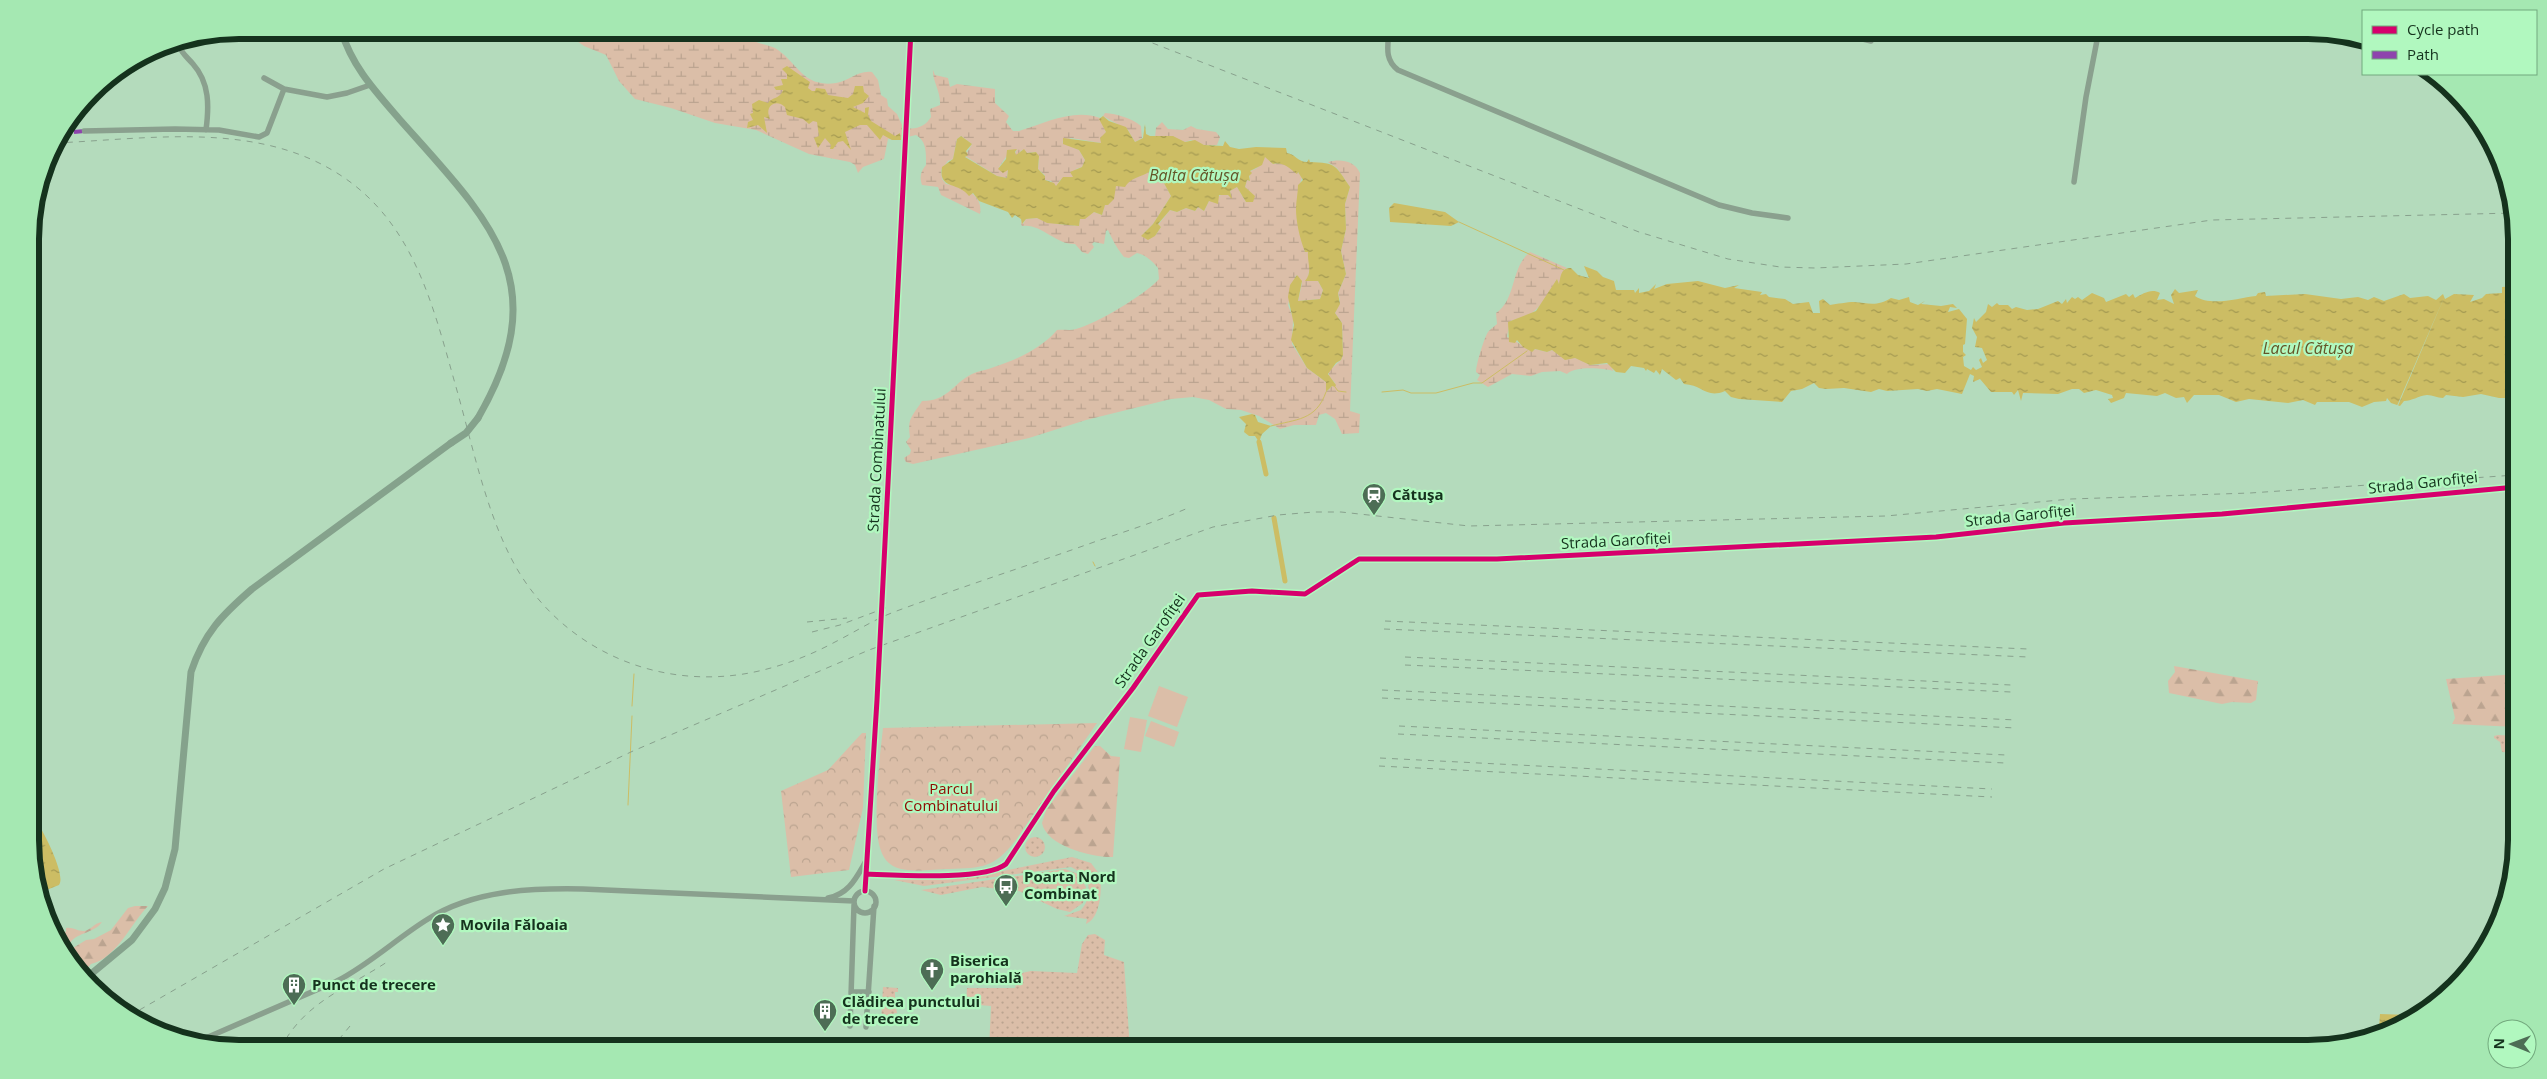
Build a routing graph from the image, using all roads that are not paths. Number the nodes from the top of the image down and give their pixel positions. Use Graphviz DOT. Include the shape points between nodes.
graph roads {
  1 [pos="344,39"];
  2 [pos="911,39"];
  3 [pos="1388,39"];
  4 [pos="2097,39"];
  5 [pos="180,48"];
  6 [pos="264,78"];
  7 [pos="370,85"];
  8 [pos="284,89"];
  9 [pos="206,130"];
  10 [pos="84,131"];
  11 [pos="2074,182"];
  12 [pos="1788,218"];
  13 [pos="2508,488"];
  14 [pos="866,859"];
  15 [pos="866,874"];
  16 [pos="865,891"];
  17 [pos="814,900"];
  18 [pos="854,903"];
  19 [pos="874,906"];
  20 [pos="90,974"];
  21 [pos="851,992"];
  22 [pos="869,992"];
  23 [pos="850,1026"];
  24 [pos="866,1027"];
  25 [pos="207,1038"];
  1 -- 7 [label="main road" via="349,54"];
  2 -- 14 [label="street, Strada Combinatului, bridge"];
  3 -- 12 [label="street" via="1387,53 1398,70 1719,205"];
  4 -- 11 [label="street"];
  5 -- 9 [label="street" via="197,69 208,96"];
  6 -- 8 [label="street"];
  7 -- 8 [label="street" via="327,97"];
  7 -- 20 [label="main road, bridge" via="487,223 504,259 511,286 513,324 507,358 495,389 466,433 252,589 227,610 201,644 191,672 174,849 165,888 155,909 132,940"];
  8 -- 9 [label="street" via="264,135"];
  9 -- 10 [label="street"];
  13 -- 15 [label="street, Strada Garofiței" via="1936,537 1497,559 1359,559 1305,594 1252,591 1198,595 1054,791 1006,864 1000,869 981,873"];
  14 -- 15 [label="street, Strada Combinatului"];
  14 -- 17 [label="street" via="844,892 832,898"];
  15 -- 16 [label="street, Strada Combinatului"];
  16 -- 18 [label="street" via="858,893"];
  16 -- 19 [label="street" via="873,895"];
  17 -- 18 [label="street"];
  17 -- 25 [label="street" via="575,888 489,895 433,915 337,982"];
  18 -- 19 [label="street" via="858,910 864,912"];
  18 -- 21 [label="street"];
  19 -- 22 [label="street"];
  21 -- 22 [label="street"];
  21 -- 23 [label="street"];
  22 -- 24 [label="street"];
}
